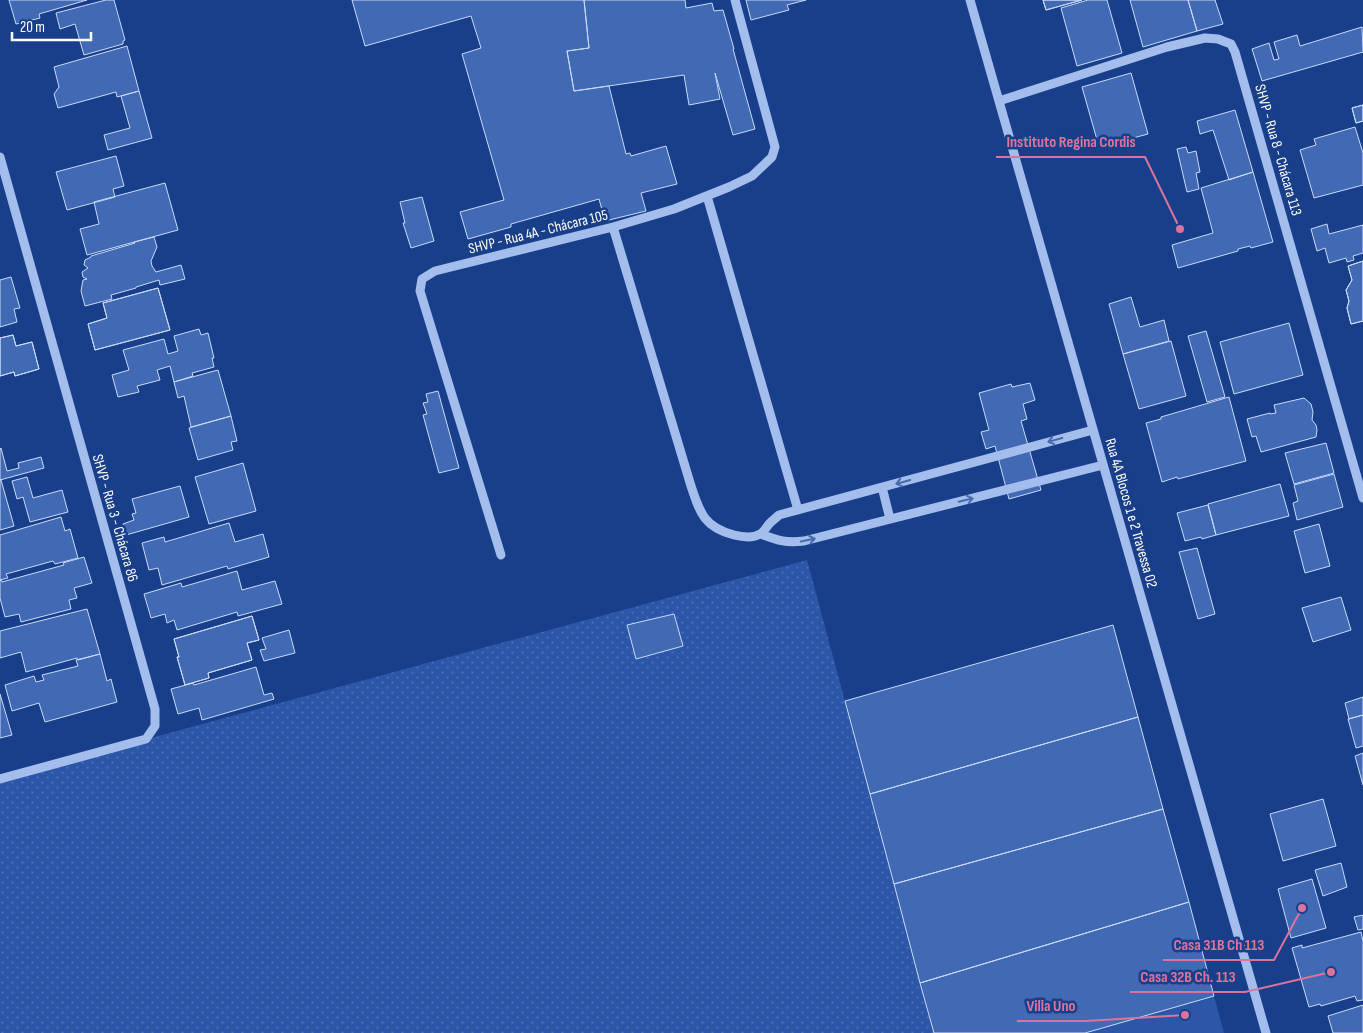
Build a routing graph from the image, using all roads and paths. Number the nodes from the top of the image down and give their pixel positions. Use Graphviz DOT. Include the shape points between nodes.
graph roads {
  1 [pos="735,0"];
  2 [pos="970,0"];
  3 [pos="999,101"];
  4 [pos="0,157"];
  5 [pos="707,196"];
  6 [pos="614,227"];
  7 [pos="1093,430"];
  8 [pos="1103,465"];
  9 [pos="882,487"];
  10 [pos="1363,498"];
  11 [pos="798,510"];
  12 [pos="890,519"];
  13 [pos="761,534"];
  14 [pos="501,555"];
  15 [pos="0,779"];
  16 [pos="1266,1033"];
  1 -- 5 [label="street, SHVP - Rua 4A - Chácara 105" via="774,147 772,157 752,176"];
  2 -- 3 [label="street, Rua 4A Blocos 1 e 2 Travessa 02"];
  3 -- 7 [label="street, Rua 4A Blocos 1 e 2 Travessa 02"];
  3 -- 10 [label="street, SHVP - Rua 8 - Chácara 113" via="1167,47 1205,38 1230,44 1235,52"];
  4 -- 15 [label="street, SHVP - Rua 3 - Chácara 86" via="154,709 155,726 146,739"];
  5 -- 6 [label="street, SHVP - Rua 4A - Chácara 105" via="674,210"];
  5 -- 11 [label="street"];
  6 -- 13 [label="street" via="699,510 708,523 723,532 743,537"];
  6 -- 14 [label="street, SHVP - Rua 4A - Chácara 105" via="435,271 422,279 420,291"];
  7 -- 8 [label="street, Rua 4A Blocos 1 e 2 Travessa 02"];
  7 -- 9 [label="street, one-way"];
  12 -- 8 [label="street, one-way"];
  8 -- 16 [label="street, Rua 4A Blocos 1 e 2 Travessa 02"];
  9 -- 11 [label="street"];
  9 -- 12 [label="street"];
  11 -- 13 [label="street" via="779,516"];
  13 -- 12 [label="street, one-way" via="788,543"];
}
